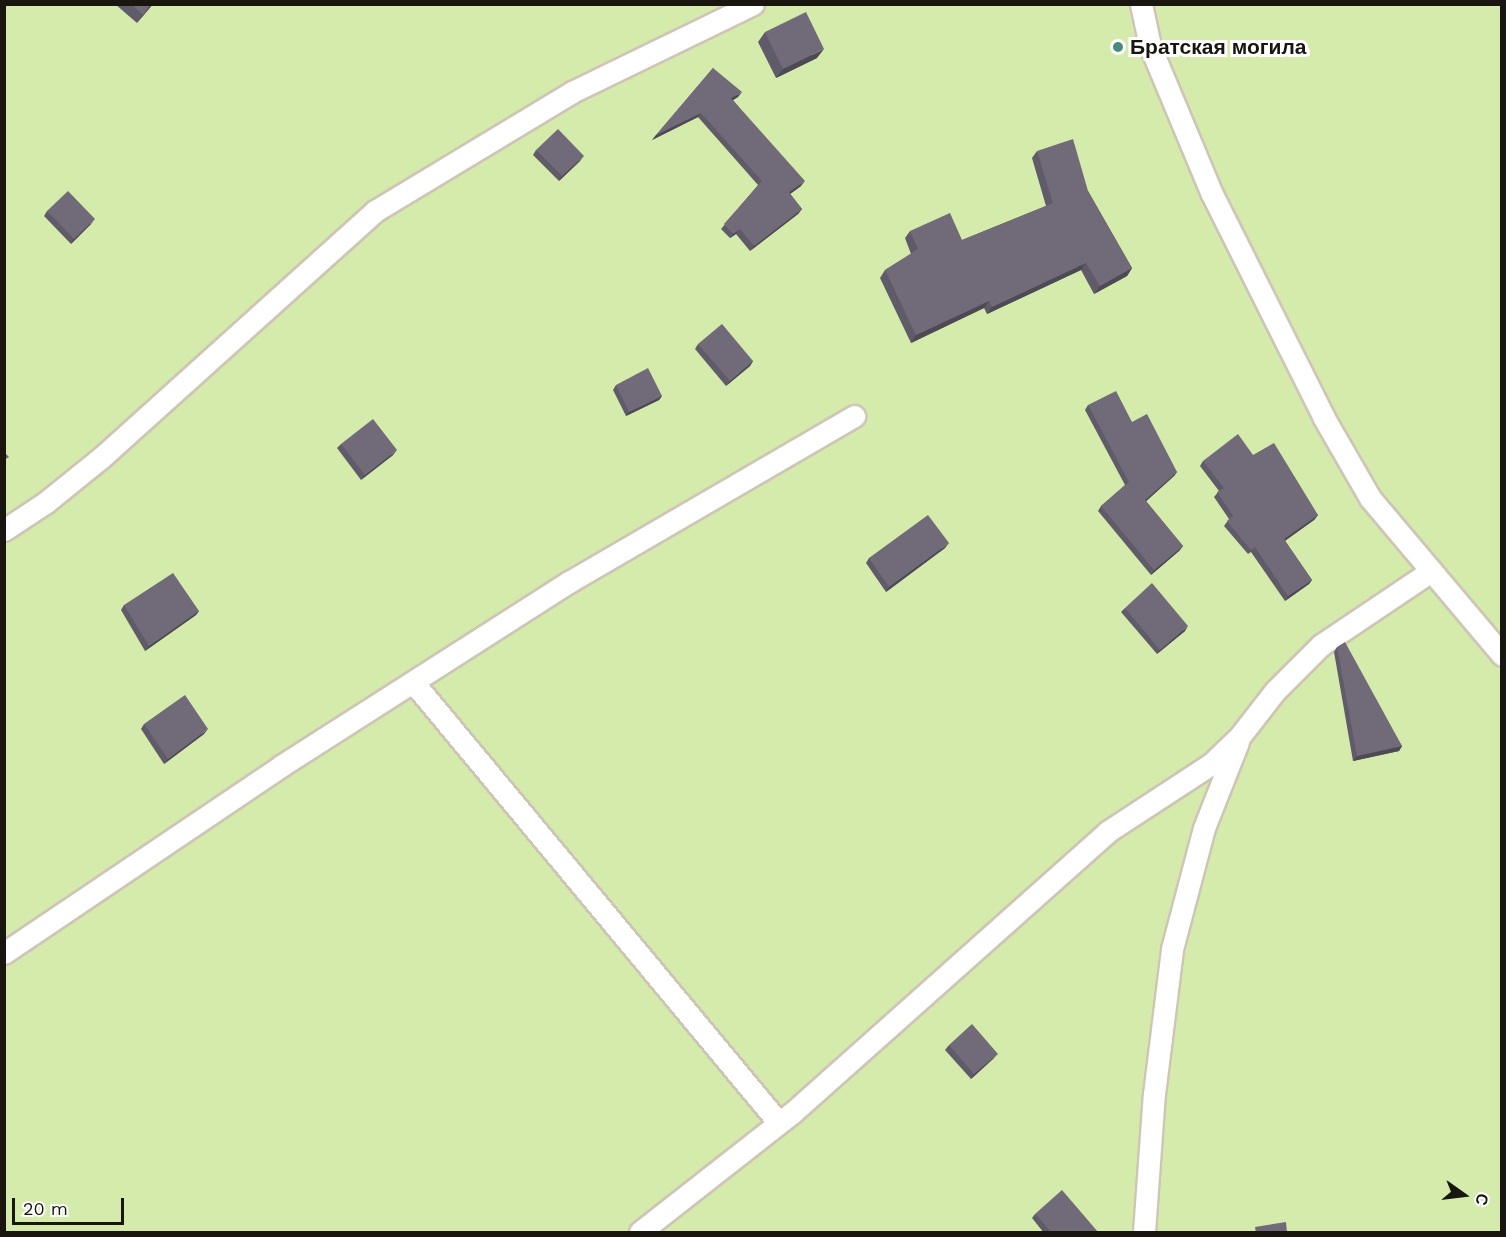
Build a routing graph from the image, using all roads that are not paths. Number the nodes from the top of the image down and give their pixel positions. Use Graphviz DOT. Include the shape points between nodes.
graph roads {
  1 [pos="753,4"];
  2 [pos="1141,4"];
  3 [pos="854,416"];
  4 [pos="4,530"];
  5 [pos="1431,571"];
  6 [pos="1502,655"];
  7 [pos="413,682"];
  8 [pos="1240,736"];
  9 [pos="4,953"];
  10 [pos="778,1123"];
  11 [pos="640,1233"];
  12 [pos="1144,1233"];
  1 -- 4 [label="lane" via="572,92 375,211 102,457"];
  2 -- 5 [label="lane" via="1150,46 1212,194 1324,418 1370,498"];
  3 -- 7 [label="lane" via="569,582"];
  5 -- 6 [label="lane"];
  5 -- 8 [label="lane" via="1321,645 1275,691"];
  7 -- 9 [label="lane"];
  7 -- 10 [label="lane"];
  8 -- 10 [label="lane" via="1211,764 1107,832 1034,902"];
  8 -- 12 [label="lane" via="1204,828 1172,949 1154,1094"];
  10 -- 11 [label="lane"];
}
